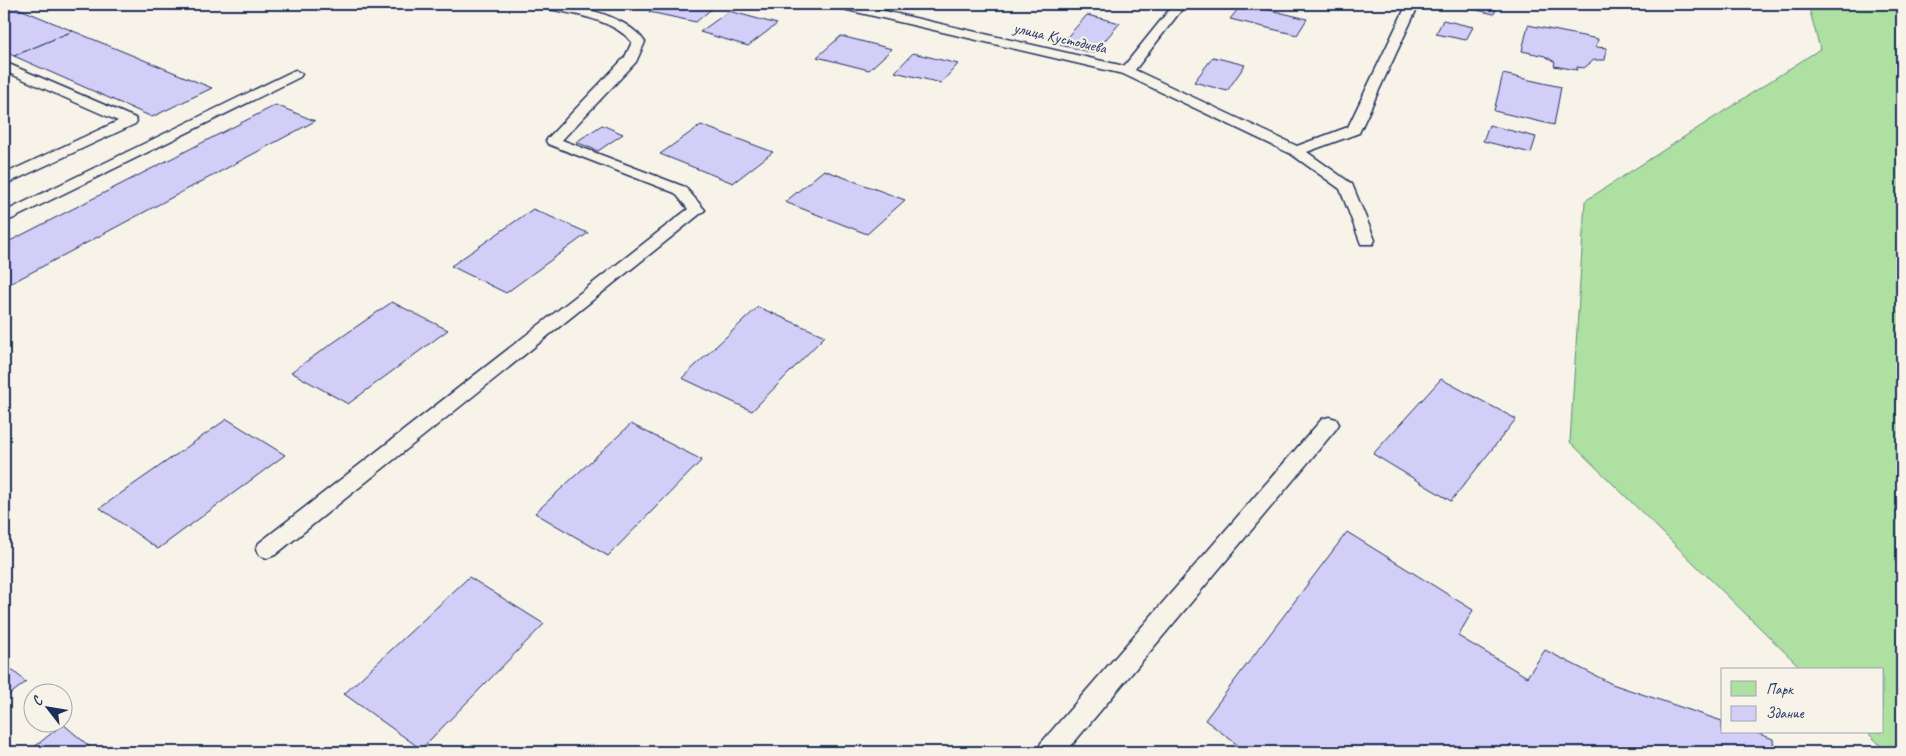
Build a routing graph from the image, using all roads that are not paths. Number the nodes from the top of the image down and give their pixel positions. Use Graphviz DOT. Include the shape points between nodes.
graph roads {
  1 [pos="543,4"];
  2 [pos="839,4"];
  3 [pos="1180,4"];
  4 [pos="1413,4"];
  5 [pos="4,66"];
  6 [pos="1127,71"];
  7 [pos="295,74"];
  8 [pos="1296,152"];
  9 [pos="4,180"];
  10 [pos="4,218"];
  11 [pos="1367,240"];
  12 [pos="1329,424"];
  13 [pos="267,549"];
  14 [pos="1050,752"];
  1 -- 13 [label="lane" via="614,23 628,30 639,42 631,59 553,141 680,190 697,210"];
  2 -- 6 [label="lane, улица Кустодиева"];
  3 -- 6 [label="lane, улица Кустодиева"];
  4 -- 8 [label="lane" via="1354,130"];
  5 -- 9 [label="lane" via="130,121"];
  6 -- 8 [label="lane, улица Кустодиева"];
  7 -- 10 [label="lane"];
  8 -- 11 [label="lane, улица Кустодиева" via="1347,187"];
  12 -- 14 [label="lane"];
}
